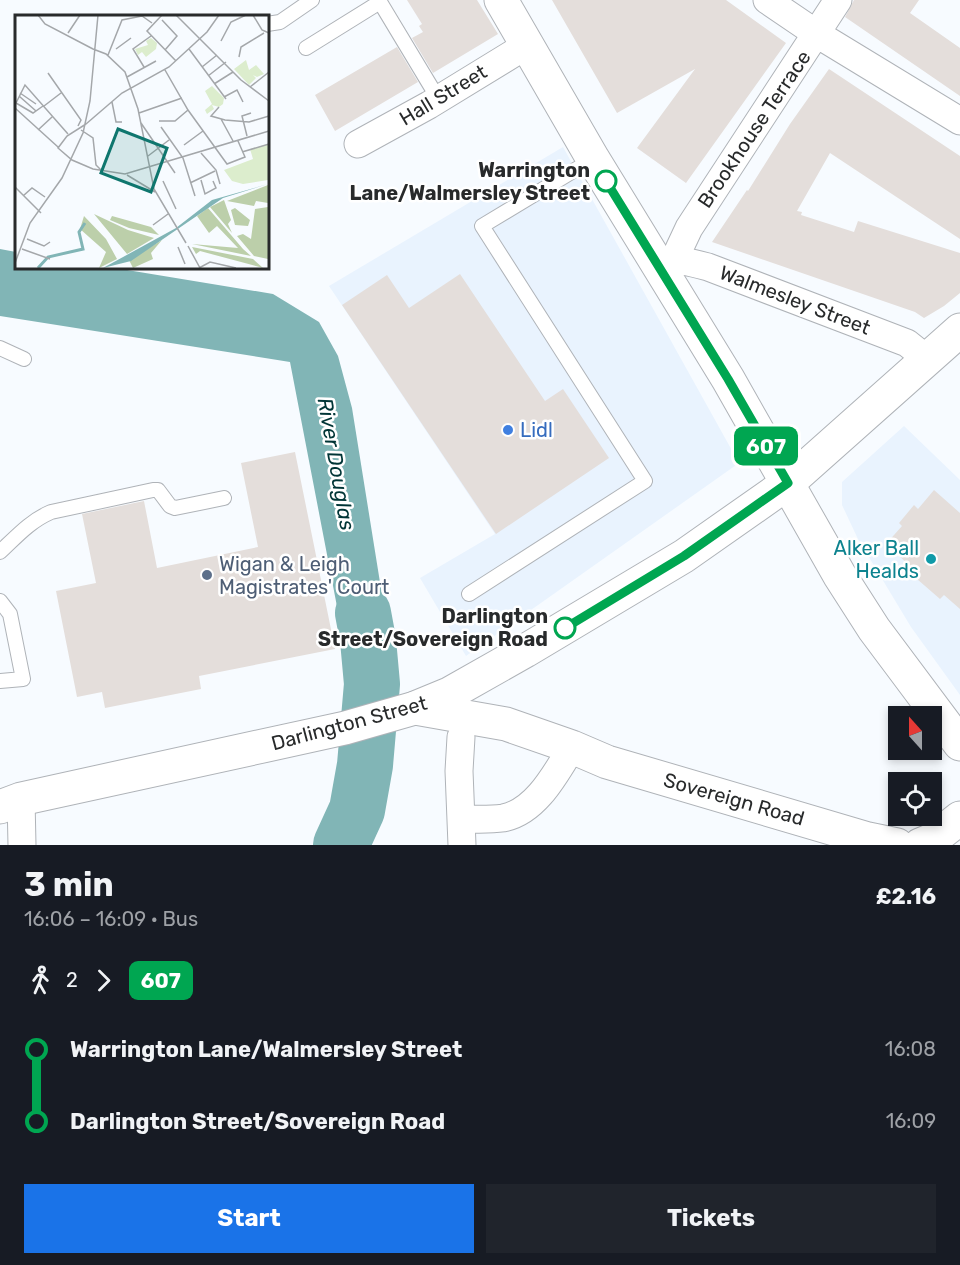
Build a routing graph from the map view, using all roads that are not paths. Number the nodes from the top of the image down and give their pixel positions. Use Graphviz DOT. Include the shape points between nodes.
graph roads {
  1 [pos="312,0"];
  2 [pos="501,0"];
  3 [pos="767,0"];
  4 [pos="838,0"];
  5 [pos="268,24"];
  6 [pos="817,34"];
  7 [pos="527,45"];
  8 [pos="306,48"];
  9 [pos="439,99"];
  10 [pos="960,121"];
  11 [pos="358,144"];
  12 [pos="593,159"];
  13 [pos="665,262"];
  14 [pos="960,330"];
  15 [pos="0,348"];
  16 [pos="927,358"];
  17 [pos="24,359"];
  18 [pos="788,483"];
  19 [pos="224,498"];
  20 [pos="0,552"];
  21 [pos="469,594"];
  22 [pos="0,601"];
  23 [pos="5,615"];
  24 [pos="0,681"];
  25 [pos="400,712"];
  26 [pos="461,737"];
  27 [pos="960,744"];
  28 [pos="572,747"];
  29 [pos="7,802"];
  30 [pos="960,818"];
  31 [pos="461,832"];
  32 [pos="22,845"];
  33 [pos="897,845"];
  34 [pos="920,845"];
  1 -- 5 [label="lane" via="280,22"];
  2 -- 7 [label="main road"];
  3 -- 6 [label="street"];
  4 -- 6 [label="street, Brookhouse Terrace"];
  6 -- 10 [label="street"];
  6 -- 13 [label="street, Brookhouse Terrace"];
  7 -- 9 [label="street, Hall Street"];
  7 -- 12 [label="main road"];
  8 -- 9 [label="lane" via="380,2"];
  9 -- 11 [label="street, Hall Street"];
  12 -- 13 [label="main road"];
  12 -- 21 [label="lane" via="482,226 645,481"];
  13 -- 16 [label="street, Walmesley Street" via="688,261 708,267 907,343"];
  13 -- 18 [label="main road"];
  14 -- 16 [label="main road, Darlington Street"];
  15 -- 17 [label="lane"];
  16 -- 18 [label="main road, Darlington Street"];
  18 -- 25 [label="main road, Darlington Street" via="675,562 449,694"];
  18 -- 27 [label="main road" via="874,629"];
  19 -- 20 [label="lane" via="175,508 158,490 153,490 51,512 32,522"];
  22 -- 23 [label="lane"];
  23 -- 24 [label="lane" via="23,679"];
  25 -- 28 [label="main road, Sovereign Road" via="506,724"];
  25 -- 29 [label="main road, Darlington Street" via="345,728"];
  26 -- 31 [label="street"];
  28 -- 31 [label="street" via="528,806 515,815"];
  28 -- 33 [label="main road, Sovereign Road" via="608,762"];
  29 -- 32 [label="street"];
  30 -- 34 [label="main road"];
}
